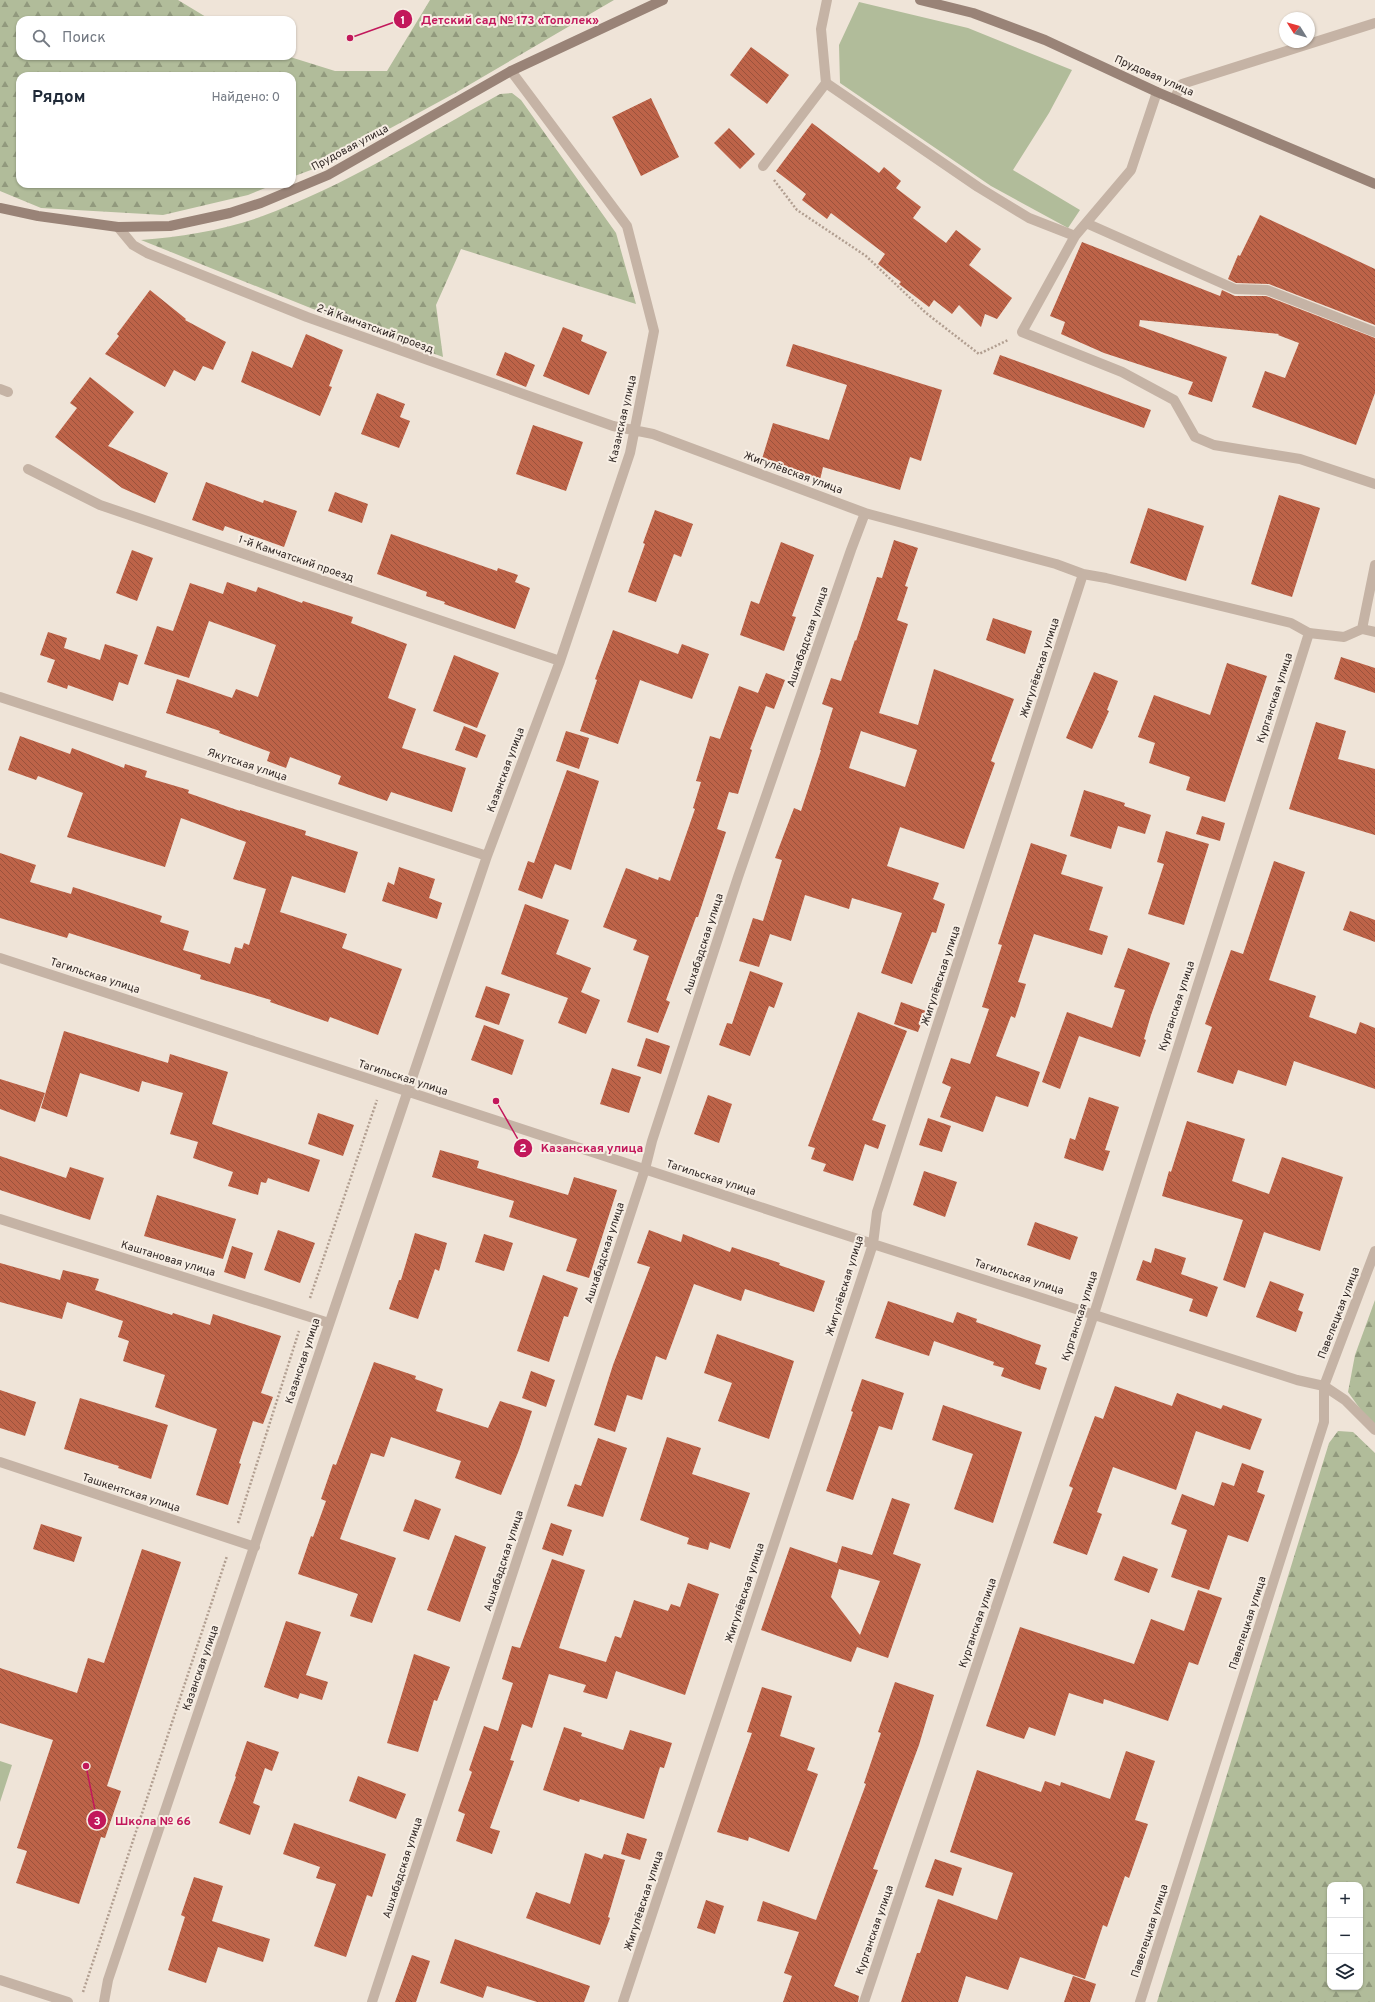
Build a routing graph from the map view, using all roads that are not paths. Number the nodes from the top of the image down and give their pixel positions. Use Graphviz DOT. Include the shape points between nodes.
graph roads {
  1 [pos="663,0"];
  2 [pos="827,0"];
  3 [pos="920,0"];
  4 [pos="1375,23"];
  5 [pos="511,71"];
  6 [pos="826,83"];
  7 [pos="1157,92"];
  8 [pos="1174,99"];
  9 [pos="763,166"];
  10 [pos="1375,184"];
  11 [pos="0,208"];
  12 [pos="1086,223"];
  13 [pos="118,227"];
  14 [pos="1075,236"];
  15 [pos="1375,332"];
  16 [pos="635,431"];
  17 [pos="28,469"];
  18 [pos="1375,484"];
  19 [pos="865,513"];
  20 [pos="1375,565"];
  21 [pos="1083,574"];
  22 [pos="1362,629"];
  23 [pos="1375,632"];
  24 [pos="1309,633"];
  25 [pos="560,661"];
  26 [pos="0,697"];
  27 [pos="487,856"];
  28 [pos="0,958"];
  29 [pos="408,1092"];
  30 [pos="645,1169"];
  31 [pos="0,1219"];
  32 [pos="873,1244"];
  33 [pos="1375,1251"];
  34 [pos="1094,1314"];
  35 [pos="328,1323"];
  36 [pos="1324,1386"];
  37 [pos="1375,1430"];
  38 [pos="0,1462"];
  39 [pos="254,1547"];
  40 [pos="0,1980"];
  41 [pos="68,2002"];
  42 [pos="104,2002"];
  43 [pos="372,2002"];
  44 [pos="624,2002"];
  45 [pos="864,2002"];
  46 [pos="1140,2002"];
  1 -- 5 [label="main road, Прудовая улица"];
  2 -- 6 [label="street" via="821,29"];
  3 -- 7 [label="main road, Прудовая улица" via="973,13 1045,40"];
  4 -- 8 [label="street" via="1182,84"];
  5 -- 13 [label="main road, Прудовая улица" via="328,175 261,203 230,213 170,226"];
  5 -- 16 [label="street, Казанская улица" via="627,226 654,331"];
  6 -- 9 [label="street"];
  6 -- 14 [label="street" via="978,187 1029,218"];
  7 -- 8 [label="main road, Прудовая улица"];
  7 -- 12 [label="street" via="1131,170"];
  8 -- 10 [label="main road, Прудовая улица"];
  11 -- 13 [label="main road, Прудовая улица"];
  12 -- 14 [label="street"];
  12 -- 15 [label="street" via="1235,289 1267,290"];
  13 -- 16 [label="street, 2-й Камчатский проезд" via="133,245 147,253 307,317 613,426"];
  14 -- 18 [label="street" via="1022,332 1122,372 1174,400 1195,437 1214,445 1300,459"];
  16 -- 19 [label="street, Жигулёвская улица" via="653,434"];
  16 -- 25 [label="street, Казанская улица" via="630,453"];
  17 -- 25 [label="street, 1-й Камчатский проезд" via="100,505"];
  19 -- 21 [label="street, Жигулёвская улица" via="1056,564"];
  19 -- 30 [label="street, Ашхабадская улица" via="741,870"];
  20 -- 22 [label="street"];
  21 -- 24 [label="street, Жигулёвская улица" via="1291,623"];
  21 -- 32 [label="street, Жигулёвская улица" via="877,1212"];
  22 -- 23 [label="street"];
  22 -- 24 [label="street" via="1344,637"];
  24 -- 34 [label="street, Курганская улица"];
  25 -- 27 [label="street, Казанская улица"];
  26 -- 27 [label="street, Якутская улица"];
  27 -- 29 [label="street, Казанская улица"];
  28 -- 29 [label="street, Тагильская улица"];
  29 -- 30 [label="street, Тагильская улица"];
  29 -- 35 [label="street, Казанская улица"];
  30 -- 32 [label="street, Тагильская улица"];
  30 -- 43 [label="street, Ашхабадская улица"];
  31 -- 35 [label="street, Каштановая улица"];
  32 -- 34 [label="street, Тагильская улица"];
  32 -- 44 [label="street, Жигулёвская улица"];
  33 -- 36 [label="street, Павелецкая улица"];
  34 -- 36 [label="street, Тагильская улица" via="1297,1380"];
  34 -- 45 [label="street, Курганская улица"];
  35 -- 39 [label="street, Казанская улица"];
  36 -- 37 [label="street" via="1345,1400"];
  36 -- 46 [label="street, Павелецкая улица" via="1324,1422"];
  38 -- 39 [label="street, Ташкентская улица"];
  39 -- 42 [label="street, Казанская улица" via="108,1980"];
  40 -- 41 [label="street"];
}
